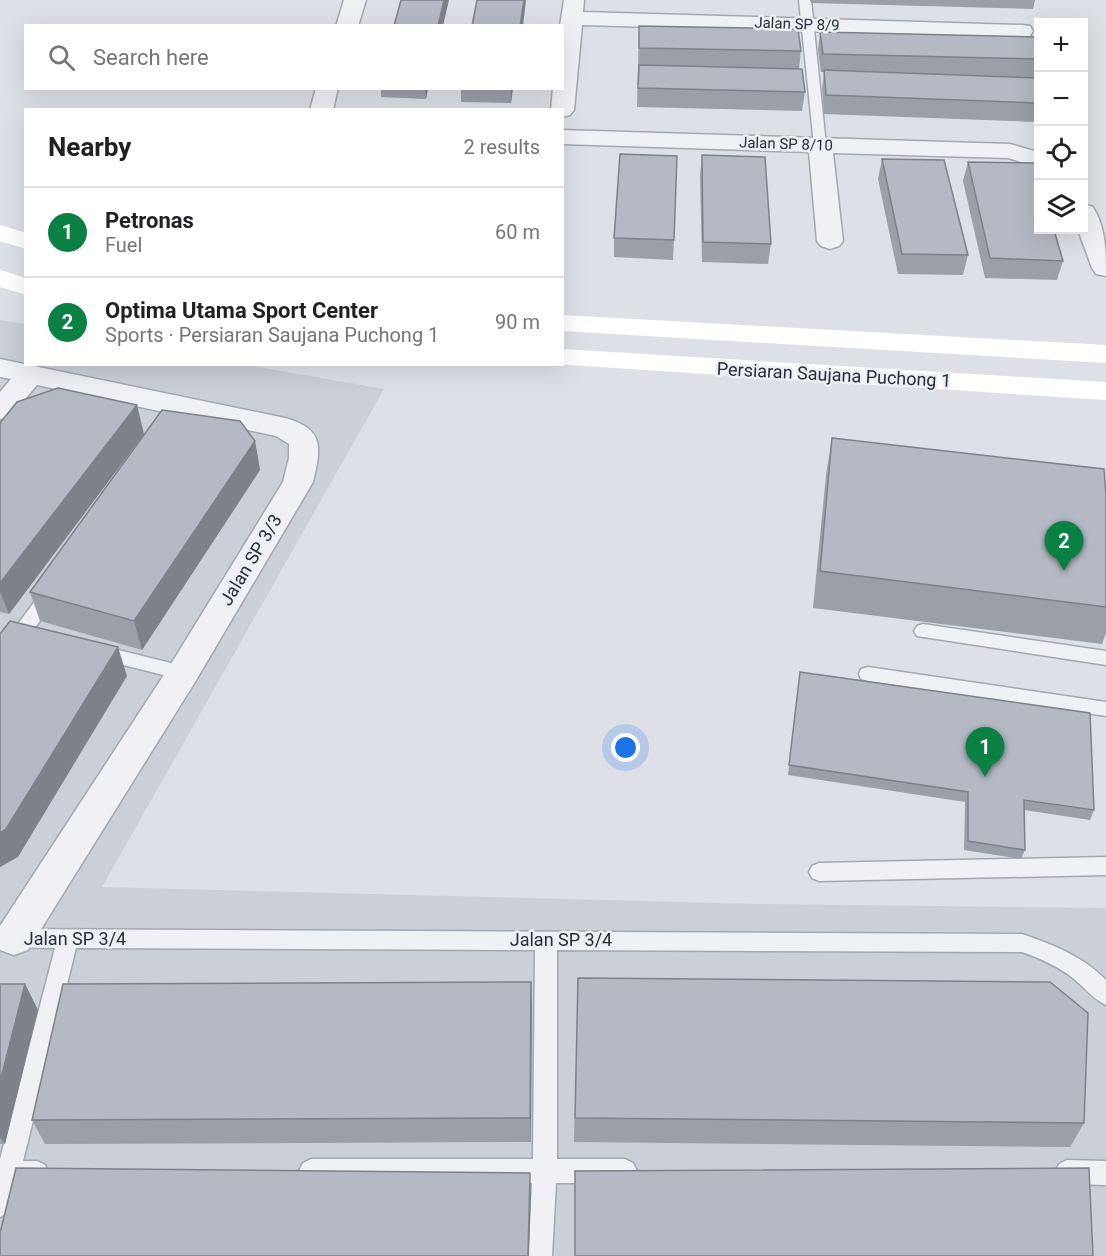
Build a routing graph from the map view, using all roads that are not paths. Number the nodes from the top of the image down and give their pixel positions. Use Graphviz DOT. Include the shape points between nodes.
graph roads {
  1 [pos="355,0"];
  2 [pos="805,0"];
  3 [pos="571,5"];
  4 [pos="348,24"];
  5 [pos="808,25"];
  6 [pos="1022,31"];
  7 [pos="564,87"];
  8 [pos="326,90"];
  9 [pos="564,90"];
  10 [pos="322,108"];
  11 [pos="562,108"];
  12 [pos="564,137"];
  13 [pos="820,145"];
  14 [pos="1034,159"];
  15 [pos="1088,225"];
  16 [pos="0,233"];
  17 [pos="24,240"];
  18 [pos="830,241"];
  19 [pos="1105,268"];
  20 [pos="0,278"];
  21 [pos="24,286"];
  22 [pos="564,323"];
  23 [pos="1106,354"];
  24 [pos="564,358"];
  25 [pos="15,371"];
  26 [pos="1105,392"];
  27 [pos="0,410"];
  28 [pos="62,577"];
  29 [pos="0,628"];
  30 [pos="923,631"];
  31 [pos="22,633"];
  32 [pos="45,639"];
  33 [pos="80,647"];
  34 [pos="1106,658"];
  35 [pos="0,662"];
  36 [pos="183,673"];
  37 [pos="868,674"];
  38 [pos="1106,709"];
  39 [pos="1106,866"];
  40 [pos="819,872"];
  41 [pos="7,938"];
  42 [pos="68,938"];
  43 [pos="546,940"];
  44 [pos="1106,995"];
  45 [pos="545,1170"];
  46 [pos="652,1171"];
  47 [pos="294,1172"];
  48 [pos="1046,1172"];
  49 [pos="4,1173"];
  50 [pos="56,1173"];
  51 [pos="1106,1173"];
  52 [pos="0,1205"];
  53 [pos="540,1256"];
  1 -- 4 [label="street"];
  2 -- 5 [label="lane"];
  3 -- 5 [label="street, Jalan SP 8/9"];
  3 -- 7 [label="street"];
  5 -- 6 [label="street, Jalan SP 8/9"];
  5 -- 13 [label="lane"];
  8 -- 10 [label="street"];
  9 -- 11 [label="street"];
  12 -- 13 [label="street, Jalan SP 8/10"];
  13 -- 14 [label="street, Jalan SP 8/10" via="1010,151"];
  13 -- 18 [label="street"];
  15 -- 19 [label="street"];
  16 -- 17 [label="street"];
  20 -- 21 [label="street"];
  22 -- 23 [label="street, Persiaran Saujana Puchong 1"];
  24 -- 26 [label="street, Persiaran Saujana Puchong 1"];
  25 -- 27 [label="street"];
  25 -- 36 [label="street, Jalan SP 3/3" via="175,416 285,428 304,440 298,482"];
  28 -- 31 [label="lane"];
  29 -- 31 [label="lane"];
  30 -- 34 [label="lane"];
  31 -- 32 [label="lane"];
  31 -- 35 [label="lane"];
  33 -- 36 [label="lane"];
  36 -- 41 [label="street, Jalan SP 3/3"];
  37 -- 38 [label="lane"];
  39 -- 40 [label="lane"];
  41 -- 42 [label="lane, Jalan SP 3/4"];
  42 -- 43 [label="lane, Jalan SP 3/4"];
  42 -- 49 [label="lane"];
  43 -- 44 [label="lane, Jalan SP 3/4" via="1022,943 1057,954 1088,975"];
  43 -- 45 [label="lane"];
  45 -- 46 [label="lane"];
  45 -- 47 [label="lane"];
  45 -- 53 [label="lane"];
  48 -- 51 [label="lane"];
  49 -- 50 [label="lane"];
  49 -- 52 [label="lane"];
}
